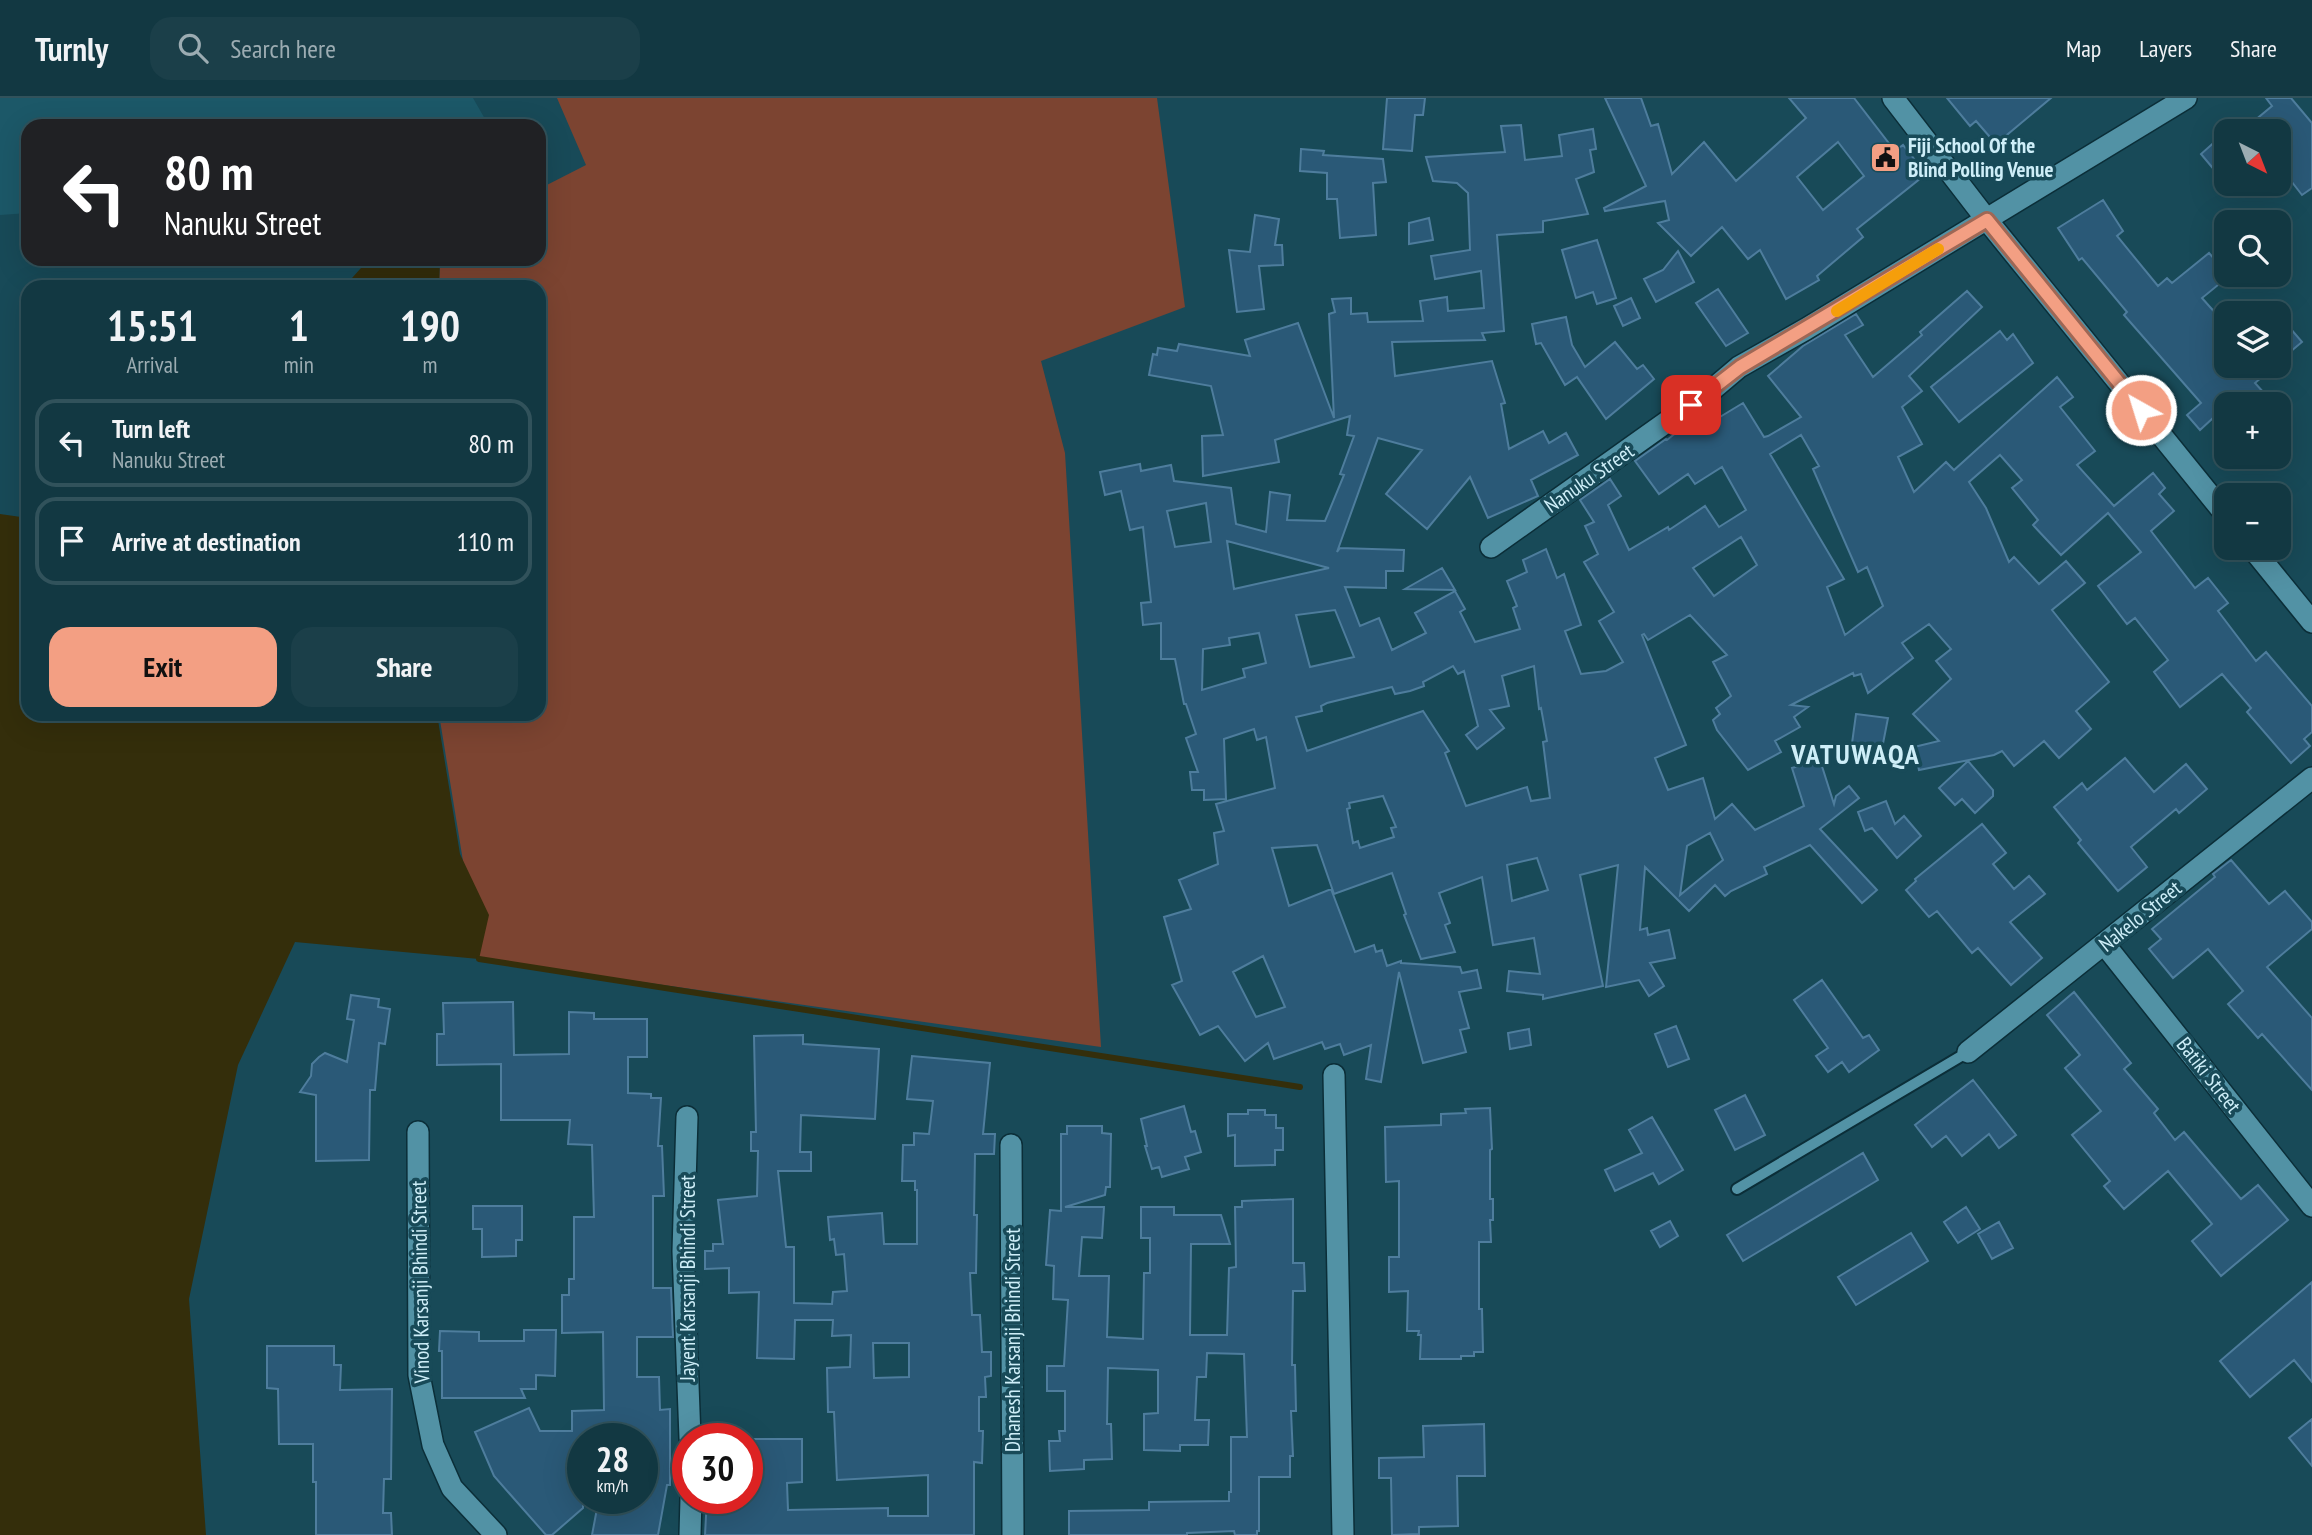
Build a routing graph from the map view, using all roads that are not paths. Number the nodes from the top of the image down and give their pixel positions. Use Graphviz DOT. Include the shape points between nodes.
graph roads {
  1 [pos="1893,98"];
  2 [pos="2186,98"];
  3 [pos="1987,220"];
  4 [pos="2214,500"];
  5 [pos="1491,547"];
  6 [pos="2262,560"];
  7 [pos="2312,622"];
  8 [pos="2312,778"];
  9 [pos="2105,945"];
  10 [pos="1968,1052"];
  11 [pos="1334,1075"];
  12 [pos="687,1117"];
  13 [pos="418,1132"];
  14 [pos="1012,1145"];
  15 [pos="1737,1189"];
  16 [pos="2312,1206"];
  17 [pos="689,1423"];
  18 [pos="691,1514"];
  19 [pos="496,1535"];
  20 [pos="690,1535"];
  21 [pos="1013,1535"];
  22 [pos="1343,1535"];
  1 -- 3 [label="street"];
  2 -- 3 [label="street, Nanuku Street"];
  3 -- 4 [label="street"];
  3 -- 5 [label="street, Nanuku Street" via="1740,367"];
  6 -- 7 [label="street"];
  8 -- 9 [label="street, Nakelo Street"];
  9 -- 10 [label="street, Nakelo Street"];
  9 -- 16 [label="street, Batiki Street"];
  10 -- 15 [label="lane"];
  11 -- 22 [label="street"];
  12 -- 17 [label="street, Jayent Karsanji Bhindi Street" via="683,1251"];
  13 -- 19 [label="street, Vinod Karsanji Bhindi Street" via="418,1375 433,1445 452,1488"];
  14 -- 21 [label="street, Dhanesh Karsanji Bhindi Street"];
  18 -- 20 [label="street"];
}
